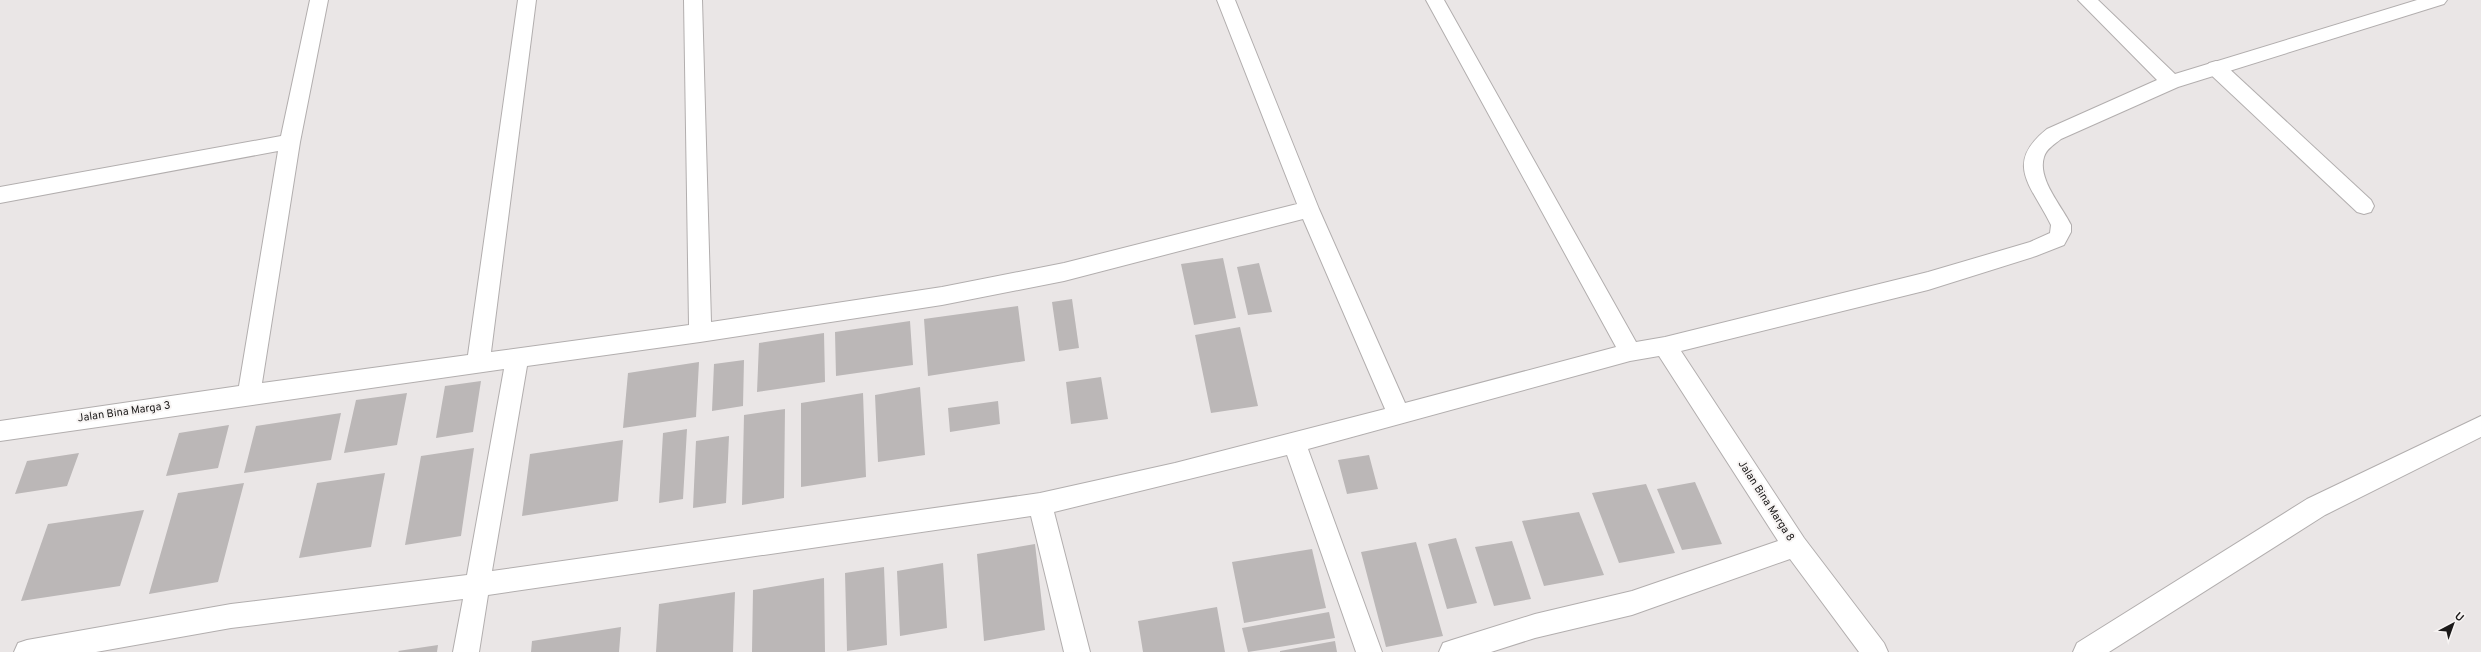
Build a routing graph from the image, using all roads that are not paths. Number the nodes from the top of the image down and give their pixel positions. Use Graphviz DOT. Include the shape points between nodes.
graph roads {
  1 [pos="319,0"];
  2 [pos="527,0"];
  3 [pos="693,0"];
  4 [pos="1226,0"];
  5 [pos="1435,0"];
  6 [pos="2087,0"];
  7 [pos="2438,0"];
  8 [pos="2216,68"];
  9 [pos="2171,82"];
  10 [pos="290,142"];
  11 [pos="0,195"];
  12 [pos="2364,206"];
  13 [pos="1309,209"];
  14 [pos="700,333"];
  15 [pos="1665,346"];
  16 [pos="1630,352"];
  17 [pos="517,358"];
  18 [pos="478,363"];
  19 [pos="249,394"];
  20 [pos="1399,415"];
  21 [pos="2481,426"];
  22 [pos="0,430"];
  23 [pos="1294,443"];
  24 [pos="1040,504"];
  25 [pos="1795,546"];
  26 [pos="479,585"];
  27 [pos="27,652"];
  28 [pos="466,652"];
  29 [pos="1077,652"];
  30 [pos="1369,652"];
  31 [pos="1452,652"];
  32 [pos="1875,652"];
  33 [pos="2086,652"];
  1 -- 10 [label="street"];
  2 -- 18 [label="street"];
  3 -- 14 [label="street"];
  4 -- 13 [label="street"];
  5 -- 16 [label="street"];
  6 -- 9 [label="street"];
  7 -- 8 [label="street"];
  8 -- 9 [label="street"];
  8 -- 12 [label="street"];
  9 -- 15 [label="street" via="2042,141 2032,161 2032,175 2062,225 2056,239 2048,244 1928,280"];
  10 -- 11 [label="street"];
  10 -- 19 [label="street"];
  13 -- 14 [label="street, Jalan Bina Marga 3" via="1049,275 942,296"];
  13 -- 20 [label="street"];
  14 -- 17 [label="street, Jalan Bina Marga 3"];
  15 -- 16 [label="street"];
  15 -- 25 [label="street, Jalan Bina Marga 8"];
  16 -- 20 [label="street"];
  17 -- 18 [label="street, Jalan Bina Marga 3"];
  17 -- 26 [label="street"];
  18 -- 19 [label="street, Jalan Bina Marga 3"];
  19 -- 22 [label="street, Jalan Bina Marga 3"];
  20 -- 23 [label="street"];
  21 -- 33 [label="street" via="2316,507"];
  23 -- 24 [label="street"];
  23 -- 30 [label="street"];
  24 -- 26 [label="street"];
  24 -- 29 [label="street"];
  25 -- 31 [label="street" via="1632,603 1535,626"];
  25 -- 32 [label="street, Jalan Bina Marga 8"];
  26 -- 27 [label="street" via="231,616"];
  26 -- 28 [label="street"];
}
